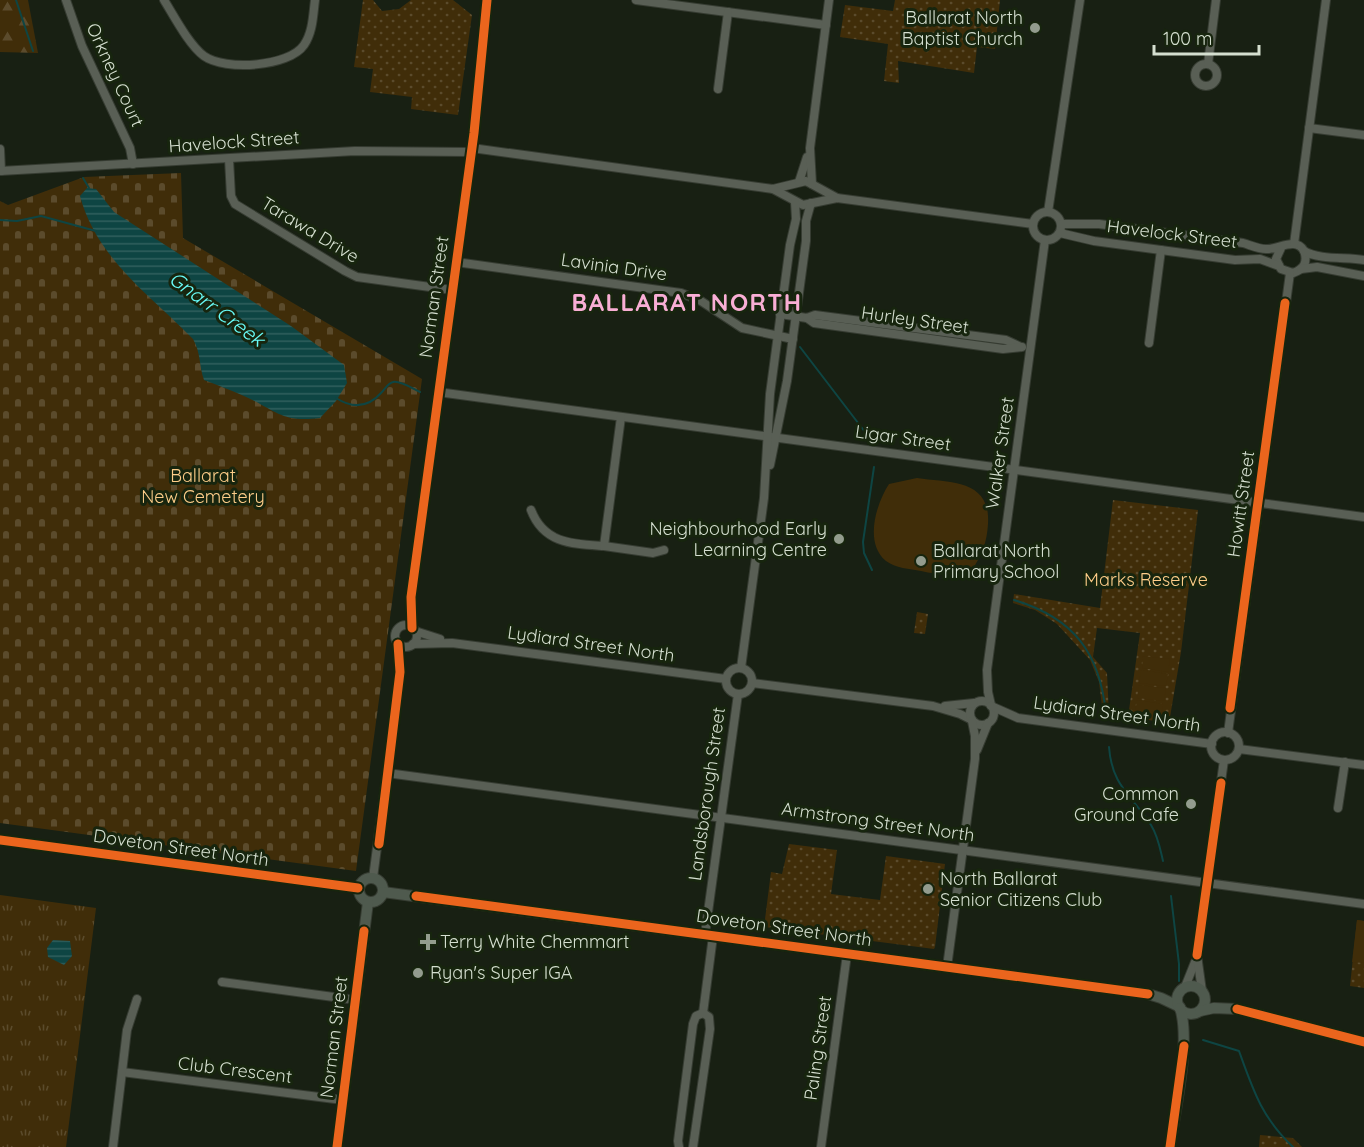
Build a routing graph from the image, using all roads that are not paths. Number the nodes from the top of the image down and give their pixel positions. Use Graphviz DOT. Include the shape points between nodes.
graph roads {
  1 [pos="66,0"];
  2 [pos="164,0"];
  3 [pos="315,0"];
  4 [pos="487,0"];
  5 [pos="636,0"];
  6 [pos="830,0"];
  7 [pos="1080,0"];
  8 [pos="1216,0"];
  9 [pos="1326,0"];
  10 [pos="729,12"];
  11 [pos="826,25"];
  12 [pos="1208,64"];
  13 [pos="718,89"];
  14 [pos="1309,128"];
  15 [pos="1364,135"];
  16 [pos="810,148"];
  17 [pos="0,149"];
  18 [pos="471,150"];
  19 [pos="229,159"];
  20 [pos="134,164"];
  21 [pos="1,171"];
  22 [pos="798,183"];
  23 [pos="812,185"];
  24 [pos="773,189"];
  25 [pos="837,198"];
  26 [pos="795,201"];
  27 [pos="811,203"];
  28 [pos="1048,212"];
  29 [pos="1033,224"];
  30 [pos="1060,228"];
  31 [pos="1045,240"];
  32 [pos="1294,244"];
  33 [pos="1281,248"];
  34 [pos="1161,250"];
  35 [pos="1304,251"];
  36 [pos="1364,260"];
  37 [pos="456,262"];
  38 [pos="1279,266"];
  39 [pos="1301,269"];
  40 [pos="1290,273"];
  41 [pos="1364,276"];
  42 [pos="452,290"];
  43 [pos="780,314"];
  44 [pos="796,316"];
  45 [pos="777,336"];
  46 [pos="793,339"];
  47 [pos="1149,343"];
  48 [pos="1031,348"];
  49 [pos="438,392"];
  50 [pos="621,417"];
  51 [pos="771,437"];
  52 [pos="1014,469"];
  53 [pos="1258,502"];
  54 [pos="531,510"];
  55 [pos="1364,517"];
  56 [pos="604,546"];
  57 [pos="664,550"];
  58 [pos="411,597"];
  59 [pos="401,627"];
  60 [pos="414,629"];
  61 [pos="452,642"];
  62 [pos="398,644"];
  63 [pos="411,645"];
  64 [pos="741,668"];
  65 [pos="987,670"];
  66 [pos="400,672"];
  67 [pos="726,679"];
  68 [pos="752,683"];
  69 [pos="738,694"];
  70 [pos="975,703"];
  71 [pos="933,706"];
  72 [pos="991,706"];
  73 [pos="1018,718"];
  74 [pos="972,720"];
  75 [pos="989,723"];
  76 [pos="1228,733"];
  77 [pos="1212,744"];
  78 [pos="1239,749"];
  79 [pos="975,759"];
  80 [pos="1224,760"];
  81 [pos="1345,762"];
  82 [pos="1364,765"];
  83 [pos="387,773"];
  84 [pos="1338,808"];
  85 [pos="720,818"];
  86 [pos="0,840"];
  87 [pos="962,850"];
  88 [pos="373,878"];
  89 [pos="1207,883"];
  90 [pos="358,888"];
  91 [pos="383,892"];
  92 [pos="368,902"];
  93 [pos="1364,904"];
  94 [pos="709,935"];
  95 [pos="847,954"];
  96 [pos="1197,955"];
  97 [pos="946,968"];
  98 [pos="222,982"];
  99 [pos="1184,988"];
  100 [pos="1203,992"];
  101 [pos="1148,994"];
  102 [pos="137,999"];
  103 [pos="356,1000"];
  104 [pos="1180,1008"];
  105 [pos="1237,1009"];
  106 [pos="1199,1011"];
  107 [pos="703,1013"];
  108 [pos="1364,1042"];
  109 [pos="1184,1046"];
  110 [pos="122,1072"];
  111 [pos="343,1100"];
  112 [pos="113,1147"];
  113 [pos="337,1147"];
  114 [pos="679,1147"];
  115 [pos="693,1147"];
  116 [pos="821,1147"];
  117 [pos="1170,1147"];
  1 -- 20 [label="street, Orkney Court" via="79,40"];
  2 -- 3 [label="street" via="200,52 212,61 232,64 278,61 295,53 310,33"];
  4 -- 18 [label="street, Norman Street"];
  5 -- 10 [label="street"];
  6 -- 11 [label="street"];
  7 -- 28 [label="street"];
  8 -- 12 [label="street"];
  9 -- 14 [label="street"];
  10 -- 11 [label="street"];
  10 -- 13 [label="street"];
  11 -- 16 [label="street"];
  14 -- 15 [label="street"];
  14 -- 32 [label="street"];
  16 -- 22 [label="street"];
  16 -- 23 [label="street"];
  17 -- 21 [label="street"];
  18 -- 19 [label="street, Havelock Street" via="355,151"];
  18 -- 24 [label="street, Havelock Street"];
  18 -- 37 [label="street, Norman Street"];
  19 -- 20 [label="street, Havelock Street"];
  19 -- 42 [label="street, Tarawa Drive" via="235,204 345,272"];
  20 -- 21 [label="street, Havelock Street"];
  22 -- 23 [label="street" via="806,181"];
  22 -- 24 [label="street, Havelock Street"];
  22 -- 26 [label="street" via="792,190"];
  23 -- 25 [label="street"];
  23 -- 27 [label="street" via="816,193"];
  24 -- 26 [label="street, Havelock Street"];
  25 -- 27 [label="street"];
  25 -- 29 [label="street"];
  26 -- 27 [label="street"];
  26 -- 43 [label="street" via="796,219"];
  27 -- 44 [label="street"];
  28 -- 29 [label="street"];
  28 -- 30 [label="street" via="1057,216"];
  29 -- 31 [label="street" via="1035,233"];
  30 -- 31 [label="street" via="1053,239"];
  30 -- 33 [label="street, Havelock Street" via="1098,224 1264,249"];
  30 -- 34 [label="street, Havelock Street" via="1094,241"];
  31 -- 48 [label="street, Walker Street"];
  32 -- 33 [label="street"];
  32 -- 35 [label="street"];
  33 -- 38 [label="street" via="1276,257"];
  34 -- 38 [label="street, Havelock Street" via="1235,260 1260,259"];
  34 -- 47 [label="street"];
  35 -- 36 [label="street" via="1321,258"];
  35 -- 39 [label="street" via="1306,260"];
  37 -- 42 [label="street, Norman Street"];
  37 -- 45 [label="street, Lavinia Drive" via="681,293 701,301 742,328"];
  38 -- 40 [label="street"];
  39 -- 40 [label="street"];
  39 -- 41 [label="street" via="1320,268"];
  40 -- 53 [label="street, Howitt Street"];
  42 -- 49 [label="street, Norman Street"];
  43 -- 44 [label="street, Hurley Street"];
  43 -- 45 [label="street"];
  44 -- 46 [label="street"];
  44 -- 48 [label="street, Hurley Street" via="815,315 1006,340"];
  45 -- 46 [label="street, Lavinia Drive"];
  45 -- 51 [label="street" via="770,394"];
  46 -- 51 [label="street"];
  48 -- 52 [label="street, Walker Street"];
  49 -- 50 [label="street, Ligar Street"];
  49 -- 58 [label="street, Norman Street"];
  50 -- 51 [label="street, Ligar Street"];
  50 -- 56 [label="street"];
  51 -- 52 [label="street, Ligar Street"];
  51 -- 64 [label="street"];
  52 -- 53 [label="street, Ligar Street"];
  52 -- 65 [label="street, Walker Street"];
  53 -- 55 [label="street, Ligar Street"];
  53 -- 76 [label="street, Howitt Street"];
  54 -- 56 [label="street" via="541,529 552,537"];
  56 -- 57 [label="street" via="653,553"];
  58 -- 59 [label="street, Norman Street"];
  58 -- 60 [label="street, Norman Street"];
  59 -- 60 [label="street"];
  59 -- 62 [label="street" via="395,635"];
  60 -- 61 [label="street, Lydiard Street North"];
  60 -- 63 [label="street" via="416,638"];
  61 -- 63 [label="street, Lydiard Street North"];
  61 -- 67 [label="street, Lydiard Street North"];
  62 -- 63 [label="street"];
  62 -- 66 [label="street"];
  63 -- 66 [label="street"];
  64 -- 67 [label="street" via="731,670"];
  64 -- 68 [label="street" via="749,672"];
  65 -- 70 [label="street, Walker Street"];
  65 -- 72 [label="street, Walker Street"];
  66 -- 83 [label="street"];
  67 -- 69 [label="street" via="729,690"];
  68 -- 69 [label="street" via="747,691"];
  68 -- 71 [label="street"];
  69 -- 85 [label="street, Landsborough Street"];
  70 -- 71 [label="street"];
  70 -- 72 [label="street" via="984,701"];
  70 -- 74 [label="street" via="970,709"];
  71 -- 74 [label="street"];
  72 -- 73 [label="street, Lydiard Street North"];
  72 -- 75 [label="street" via="994,715"];
  73 -- 75 [label="street, Lydiard Street North"];
  73 -- 77 [label="street, Lydiard Street North"];
  74 -- 75 [label="street" via="979,725"];
  74 -- 79 [label="street"];
  75 -- 79 [label="street"];
  76 -- 77 [label="street" via="1218,734"];
  76 -- 78 [label="street" via="1237,740"];
  77 -- 80 [label="street" via="1214,754"];
  78 -- 80 [label="street" via="1234,757"];
  78 -- 81 [label="street"];
  79 -- 87 [label="street"];
  80 -- 89 [label="street"];
  81 -- 82 [label="street"];
  81 -- 84 [label="street"];
  83 -- 85 [label="street, Armstrong Street North"];
  83 -- 88 [label="street"];
  85 -- 87 [label="street, Armstrong Street North"];
  85 -- 94 [label="street, Landsborough Street"];
  86 -- 90 [label="street, Doveton Street North"];
  87 -- 89 [label="street, Armstrong Street North"];
  87 -- 97 [label="street"];
  88 -- 90 [label="main road" via="365,879"];
  88 -- 91 [label="main road" via="382,884"];
  89 -- 93 [label="street, Armstrong Street North"];
  89 -- 96 [label="street"];
  90 -- 92 [label="main road" via="359,895"];
  91 -- 92 [label="main road" via="379,899"];
  91 -- 94 [label="main road, Doveton Street North"];
  92 -- 103 [label="main road, Norman Street"];
  94 -- 95 [label="main road, Doveton Street North"];
  94 -- 107 [label="street, Landsborough Street"];
  95 -- 97 [label="main road, Doveton Street North"];
  95 -- 116 [label="street, Paling Street"];
  96 -- 99 [label="street"];
  96 -- 100 [label="street"];
  97 -- 101 [label="main road, Doveton Street North"];
  98 -- 103 [label="street"];
  99 -- 100 [label="main road" via="1194,986"];
  99 -- 101 [label="main road, Doveton Street North"];
  99 -- 104 [label="main road" via="1177,998"];
  100 -- 105 [label="main road"];
  100 -- 106 [label="main road" via="1205,1003"];
  101 -- 104 [label="main road, Doveton Street North"];
  102 -- 110 [label="street"];
  103 -- 111 [label="main road, Norman Street"];
  104 -- 106 [label="main road" via="1189,1014"];
  104 -- 109 [label="main road"];
  105 -- 106 [label="main road"];
  105 -- 108 [label="main road"];
  106 -- 109 [label="main road"];
  107 -- 114 [label="street" via="696,1016 693,1024"];
  107 -- 115 [label="street" via="709,1017 710,1029"];
  109 -- 117 [label="main road"];
  110 -- 111 [label="street, Club Crescent"];
  110 -- 112 [label="street"];
  111 -- 113 [label="main road, Norman Street"];
}
